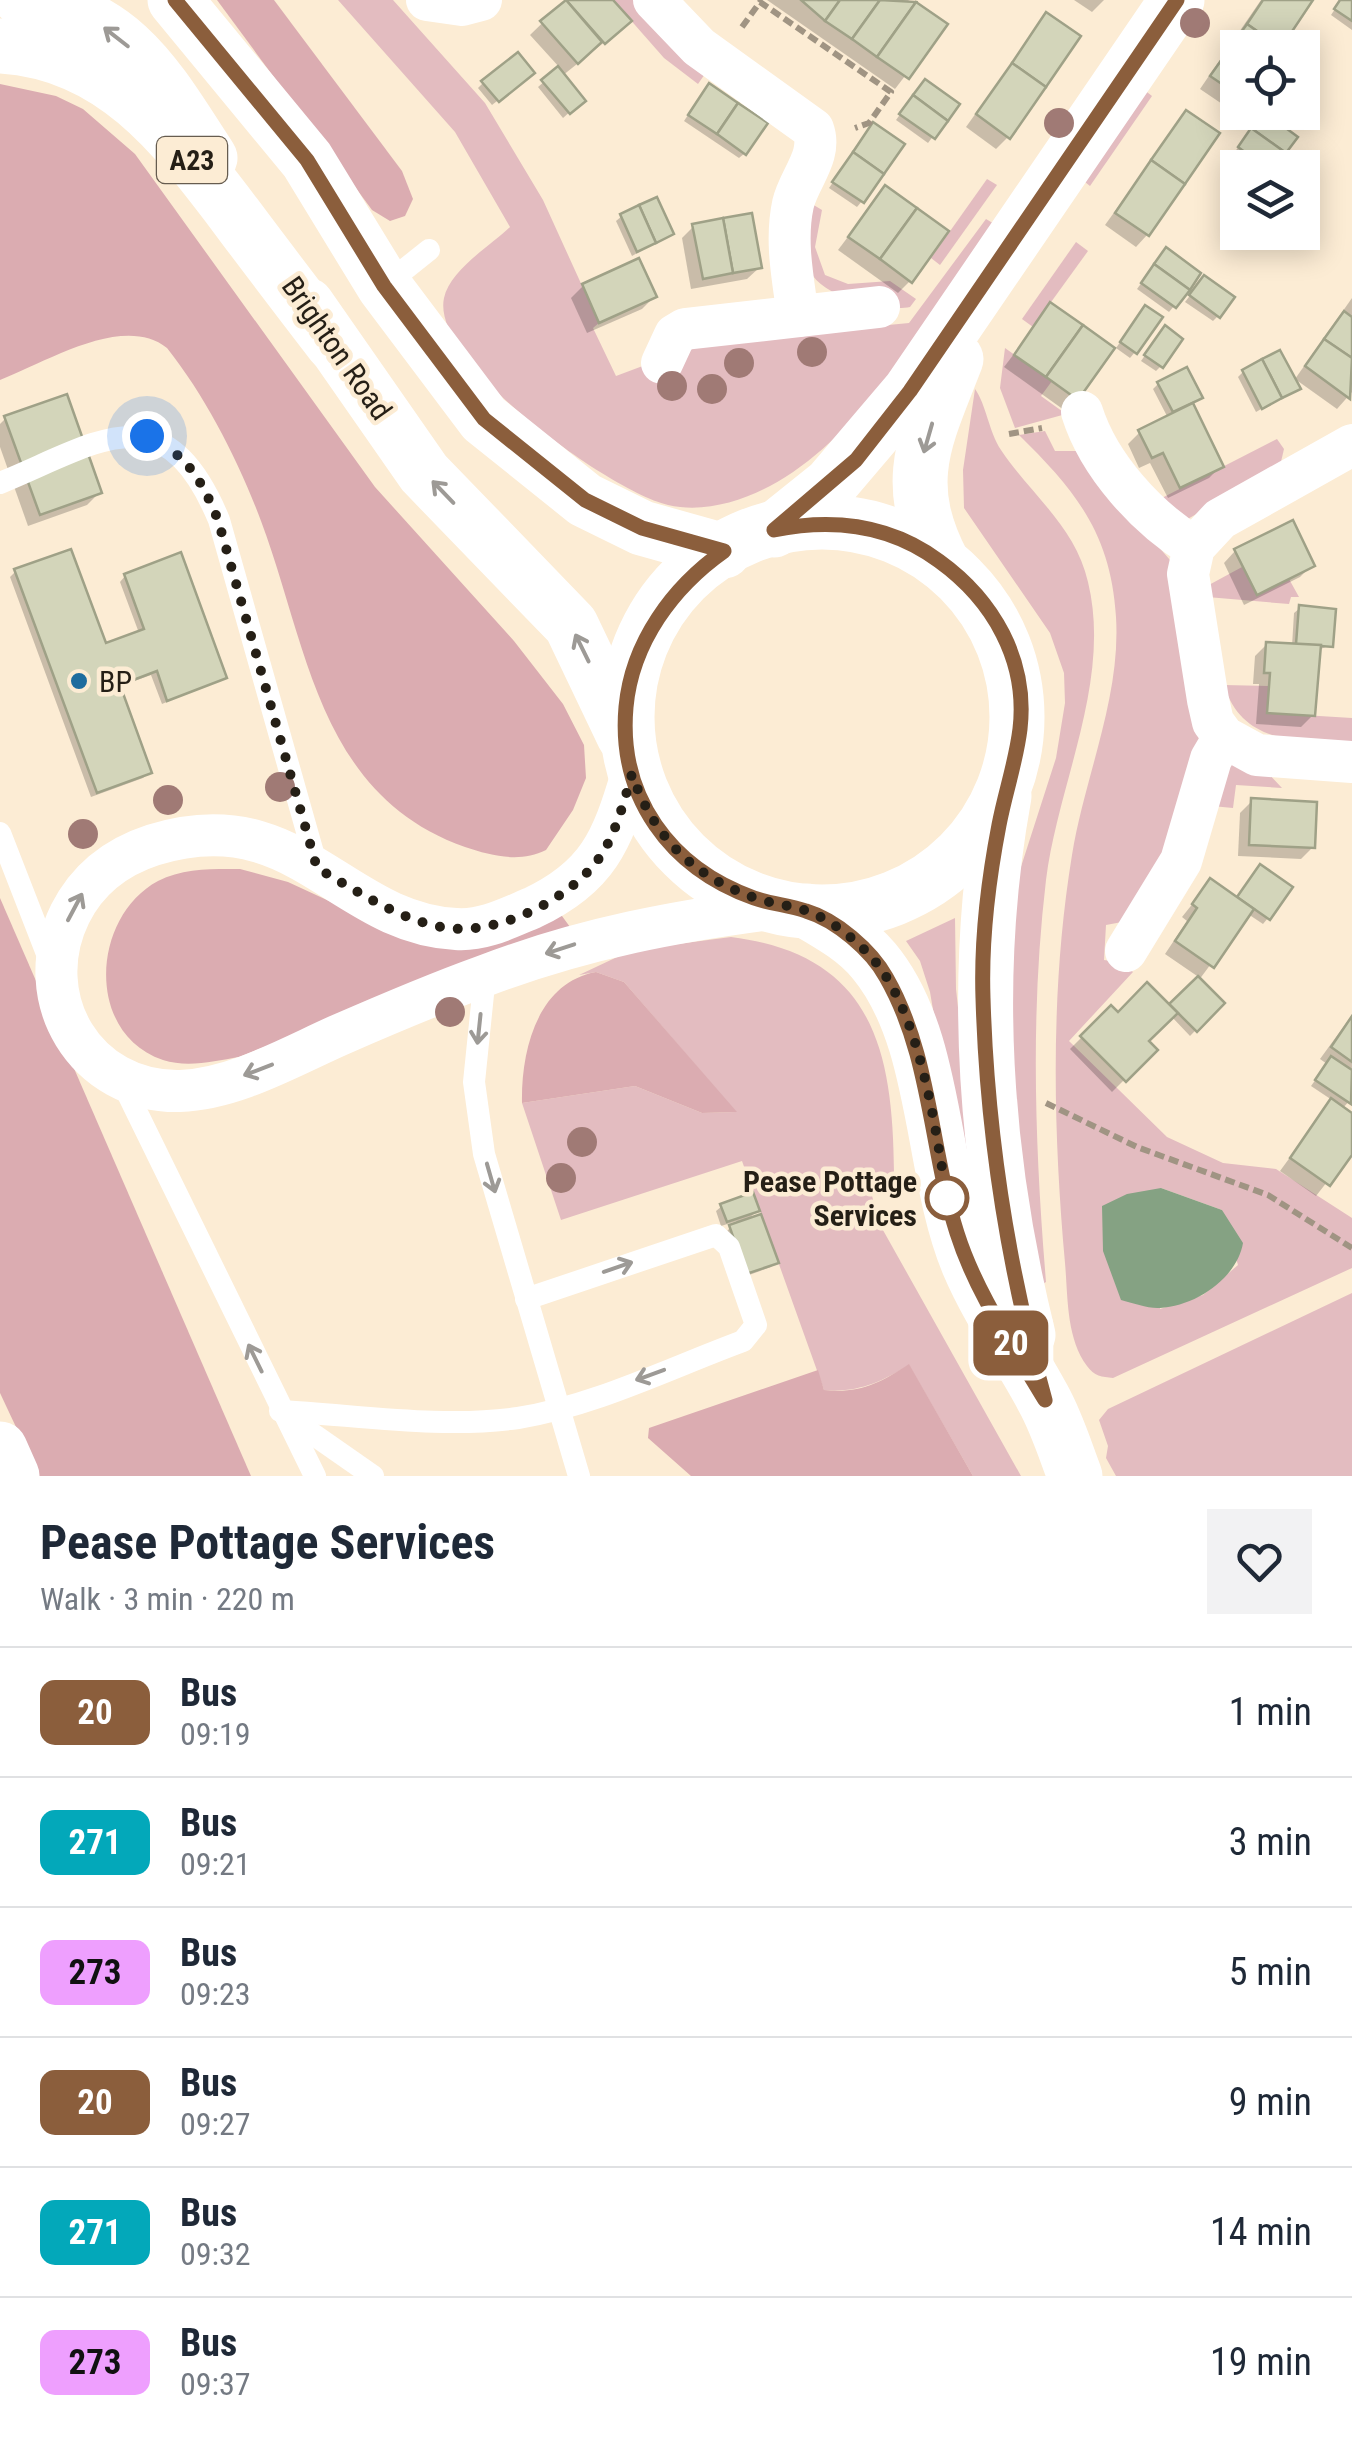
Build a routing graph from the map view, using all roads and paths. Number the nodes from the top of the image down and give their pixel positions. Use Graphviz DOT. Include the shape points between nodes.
graph roads {
  1 [pos="22,0"];
  2 [pos="175,0"];
  3 [pos="427,0"];
  4 [pos="481,0"];
  5 [pos="654,0"];
  6 [pos="1178,0"];
  7 [pos="0,46"];
  8 [pos="717,60"];
  9 [pos="818,141"];
  10 [pos="429,250"];
  11 [pos="987,282"];
  12 [pos="384,286"];
  13 [pos="879,308"];
  14 [pos="798,316"];
  15 [pos="333,344"];
  16 [pos="662,363"];
  17 [pos="1082,412"];
  18 [pos="1352,445"];
  19 [pos="0,483"];
  20 [pos="774,530"];
  21 [pos="1194,548"];
  22 [pos="724,551"];
  23 [pos="943,564"];
  24 [pos="1224,737"];
  25 [pos="628,755"];
  26 [pos="1352,762"];
  27 [pos="1006,784"];
  28 [pos="0,833"];
  29 [pos="317,868"];
  30 [pos="796,909"];
  31 [pos="1126,950"];
  32 [pos="54,972"];
  33 [pos="485,975"];
  34 [pos="121,1080"];
  35 [pos="1046,1104"];
  36 [pos="1352,1248"];
  37 [pos="526,1299"];
  38 [pos="1045,1400"];
  39 [pos="558,1409"];
  40 [pos="280,1411"];
  41 [pos="0,1449"];
  42 [pos="12,1476"];
  43 [pos="315,1476"];
  44 [pos="373,1476"];
  45 [pos="579,1476"];
  46 [pos="1075,1476"];
  15 -- 1 [label="main road, Brighton Road, one-way" via="148,65 86,17"];
  2 -- 12 [label="main road" via="307,160"];
  3 -- 4 [label="street"];
  5 -- 8 [label="street"];
  6 -- 11 [label="main road"];
  7 -- 15 [label="main road, A23" via="72,60 148,109"];
  8 -- 9 [label="street" via="803,120"];
  8 -- 9 [label="path" via="760,2 891,92 869,123"];
  9 -- 14 [label="street" via="789,225"];
  10 -- 12 [label="lane"];
  11 -- 20 [label="main road" via="856,460"];
  11 -- 23 [label="main road, one-way" via="936,410 918,485 922,517"];
  12 -- 22 [label="main road" via="484,419 585,500 642,528"];
  13 -- 14 [label="street"];
  14 -- 16 [label="street" via="686,328 675,335"];
  25 -- 15 [label="main road, Brighton Road, one-way" via="571,626 424,473"];
  17 -- 21 [label="street" via="1098,448 1148,513"];
  18 -- 21 [label="street" via="1220,519"];
  19 -- 29 [label="lane" via="104,440 134,435 171,448 193,468 218,520"];
  20 -- 22 [label="main road"];
  20 -- 23 [label="main road" via="832,523 874,529"];
  21 -- 24 [label="street" via="1188,574 1208,700"];
  22 -- 25 [label="main road" via="690,578 651,630 627,695"];
  23 -- 27 [label="main road" via="991,612 1014,659 1021,725"];
  24 -- 26 [label="street" via="1256,755"];
  24 -- 31 [label="street" via="1211,759 1182,861"];
  25 -- 29 [label="street" via="609,842 590,870 560,894 490,925 455,930 417,920"];
  25 -- 30 [label="main road, Brighton Road" via="647,816 685,860 729,887"];
  27 -- 30 [label="main road" via="970,837 922,878 854,908"];
  27 -- 38 [label="main road" via="985,918 987,1072 1010,1260"];
  28 -- 32 [label="lane"];
  32 -- 29 [label="street, one-way" via="60,935 82,892 137,851 196,836 237,836"];
  30 -- 33 [label="street, one-way" via="614,934"];
  30 -- 38 [label="main road" via="855,941 894,992 917,1056 957,1233 982,1292"];
  32 -- 34 [label="street" via="72,1035 96,1065"];
  33 -- 34 [label="street, one-way" via="212,1087 162,1090"];
  33 -- 37 [label="lane, one-way" via="474,1082 479,1122"];
  40 -- 34 [label="lane, one-way"];
  35 -- 36 [label="path" via="1268,1195"];
  37 -- 39 [label="lane"];
  37 -- 39 [label="lane, one-way" via="716,1235 729,1246 754,1317 750,1338"];
  38 -- 46 [label="main road"];
  39 -- 40 [label="lane" via="505,1420"];
  39 -- 45 [label="lane"];
  40 -- 43 [label="lane"];
  40 -- 44 [label="lane"];
  41 -- 42 [label="main road"];
}
